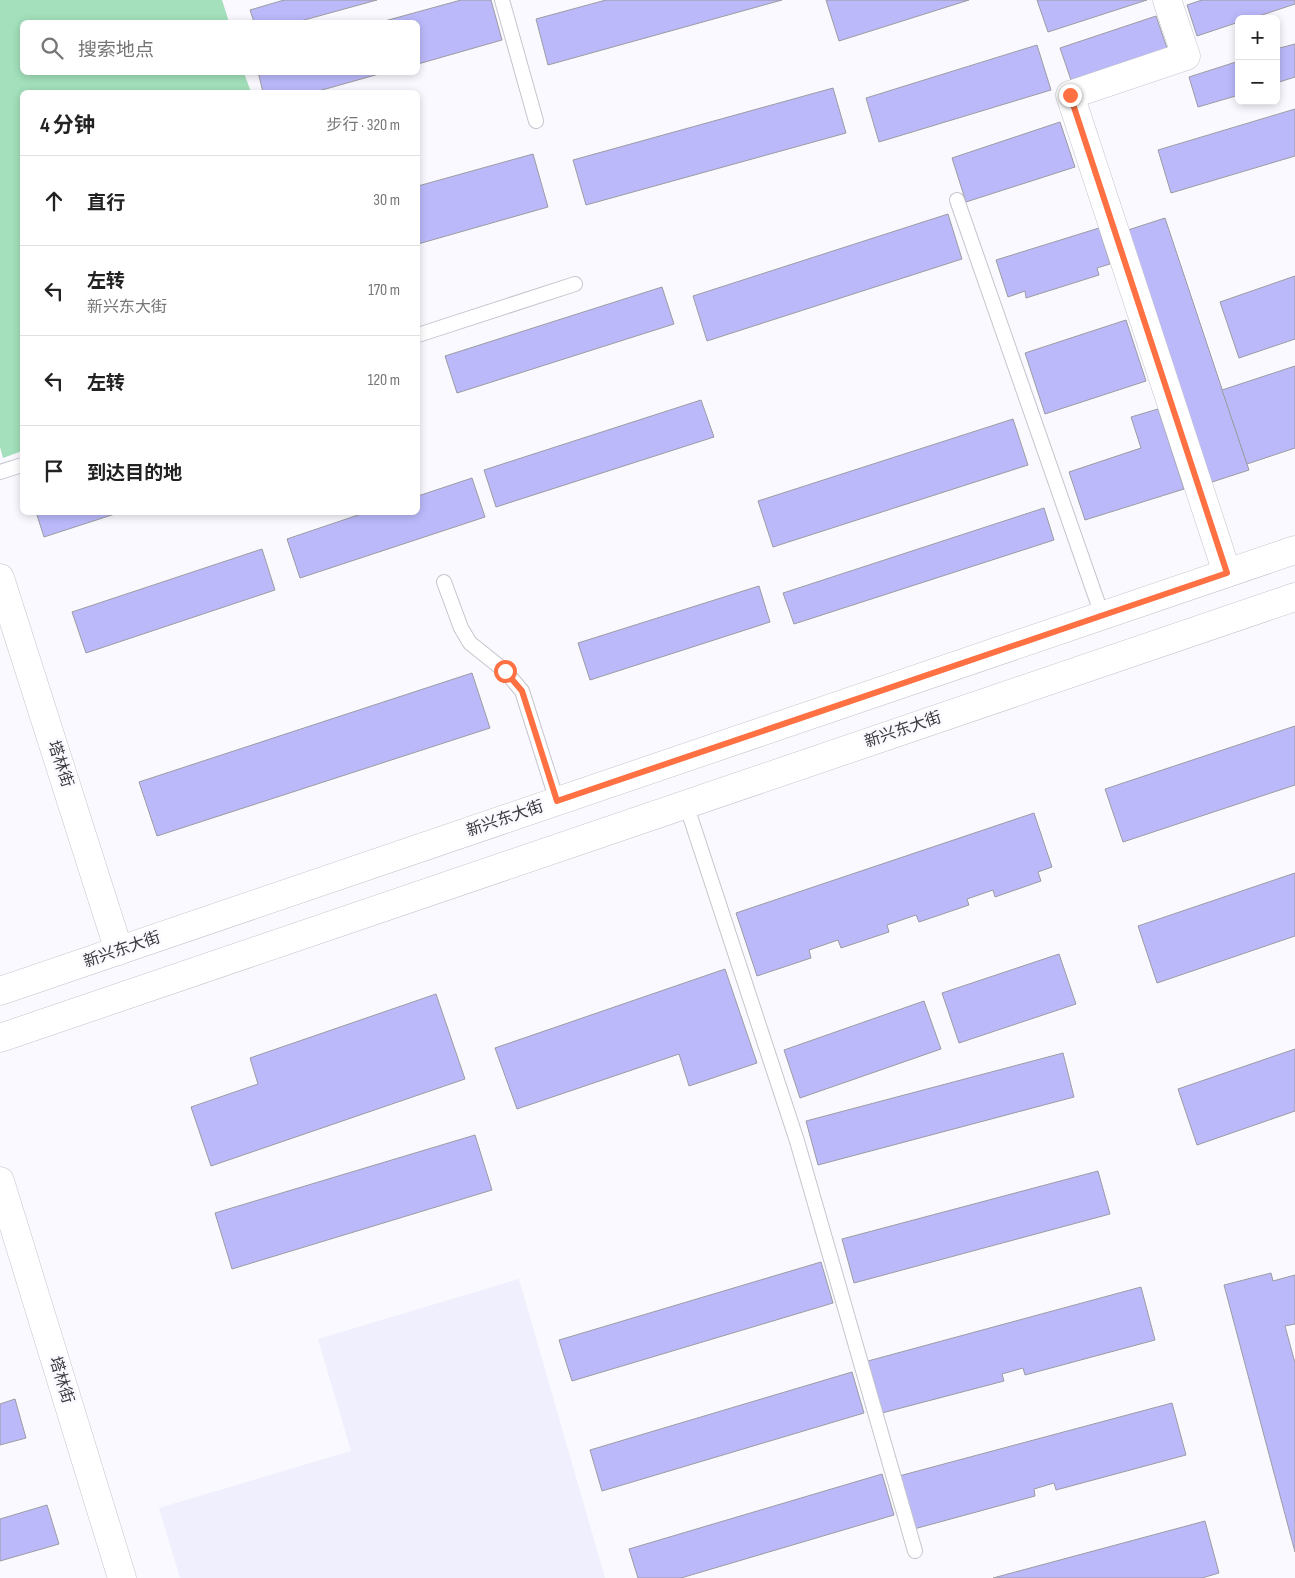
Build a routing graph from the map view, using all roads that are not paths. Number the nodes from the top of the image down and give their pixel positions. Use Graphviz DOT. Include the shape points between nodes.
graph roads {
  1 [pos="502,0"];
  2 [pos="1167,0"];
  3 [pos="536,121"];
  4 [pos="957,200"];
  5 [pos="575,284"];
  6 [pos="420,334"];
  7 [pos="20,466"];
  8 [pos="0,472"];
  9 [pos="1295,550"];
  10 [pos="1227,573"];
  11 [pos="0,578"];
  12 [pos="444,582"];
  13 [pos="1295,597"];
  14 [pos="1102,615"];
  15 [pos="557,801"];
  16 [pos="686,804"];
  17 [pos="119,951"];
  18 [pos="0,991"];
  19 [pos="0,1038"];
  20 [pos="0,1181"];
  21 [pos="915,1551"];
  22 [pos="122,1578"];
  1 -- 3 [label="lane"];
  2 -- 10 [label="main road" via="1186,56 1070,95"];
  4 -- 14 [label="lane"];
  5 -- 6 [label="lane"];
  7 -- 8 [label="lane"];
  9 -- 10 [label="main road, 新兴东大街"];
  10 -- 14 [label="main road, 新兴东大街"];
  11 -- 17 [label="main road, 塔林街"];
  12 -- 15 [label="lane" via="470,643 505,671 522,691"];
  13 -- 16 [label="main road, 新兴东大街"];
  14 -- 15 [label="main road, 新兴东大街"];
  15 -- 17 [label="main road, 新兴东大街"];
  16 -- 19 [label="main road, 新兴东大街"];
  16 -- 21 [label="lane" via="797,1141"];
  17 -- 18 [label="main road, 新兴东大街"];
  20 -- 22 [label="main road, 塔林街"];
}
